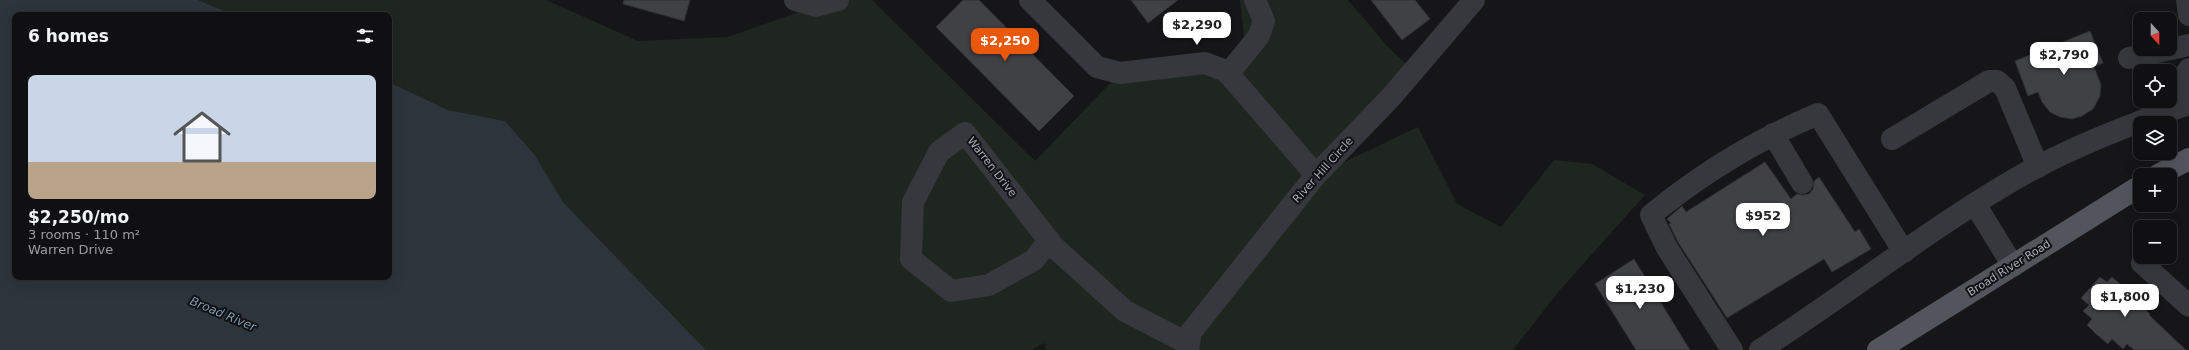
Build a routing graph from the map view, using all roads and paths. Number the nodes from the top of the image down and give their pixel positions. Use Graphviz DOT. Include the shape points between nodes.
graph roads {
  1 [pos="795,0"];
  2 [pos="838,0"];
  3 [pos="1030,0"];
  4 [pos="1255,0"];
  5 [pos="2187,0"];
  6 [pos="1471,1"];
  7 [pos="2189,16"];
  8 [pos="2189,45"];
  9 [pos="2130,58"];
  10 [pos="2189,69"];
  11 [pos="1228,74"];
  12 [pos="2188,106"];
  13 [pos="1774,134"];
  14 [pos="1892,139"];
  15 [pos="2189,159"];
  16 [pos="2038,167"];
  17 [pos="2172,168"];
  18 [pos="1316,175"];
  19 [pos="1802,183"];
  20 [pos="2133,190"];
  21 [pos="1975,204"];
  22 [pos="1049,240"];
  23 [pos="1904,252"];
  24 [pos="2143,264"];
  25 [pos="2013,266"];
  26 [pos="2189,306"];
  27 [pos="1188,347"];
  28 [pos="1732,350"];
  29 [pos="1760,350"];
  30 [pos="1878,350"];
  1 -- 2 [label="street" via="816,6"];
  3 -- 11 [label="street" via="1097,67 1120,73 1205,63"];
  4 -- 11 [label="street" via="1264,21 1259,36"];
  5 -- 7 [label="street"];
  6 -- 18 [label="street, River Hill Circle" via="1392,96"];
  8 -- 9 [label="street"];
  10 -- 12 [label="street" via="2182,79"];
  11 -- 18 [label="street"];
  12 -- 16 [label="street" via="2129,124"];
  13 -- 19 [label="street"];
  13 -- 23 [label="street" via="1818,114"];
  13 -- 28 [label="street" via="1730,157 1651,215 1667,248"];
  14 -- 16 [label="street" via="1989,81 1997,81 2004,88"];
  15 -- 17 [label="main road"];
  16 -- 21 [label="street"];
  18 -- 27 [label="street, River Hill Circle" via="1191,332"];
  20 -- 25 [label="main road, Broad River Road"];
  21 -- 23 [label="street"];
  21 -- 25 [label="street"];
  22 -- 22 [label="street, Warren Drive" via="965,132 939,152 913,202 911,259 951,291 989,285 1034,260"];
  22 -- 27 [label="street, Warren Drive" via="1125,310"];
  23 -- 29 [label="street"];
  24 -- 26 [label="street"];
  25 -- 30 [label="main road, Broad River Road"];
}
